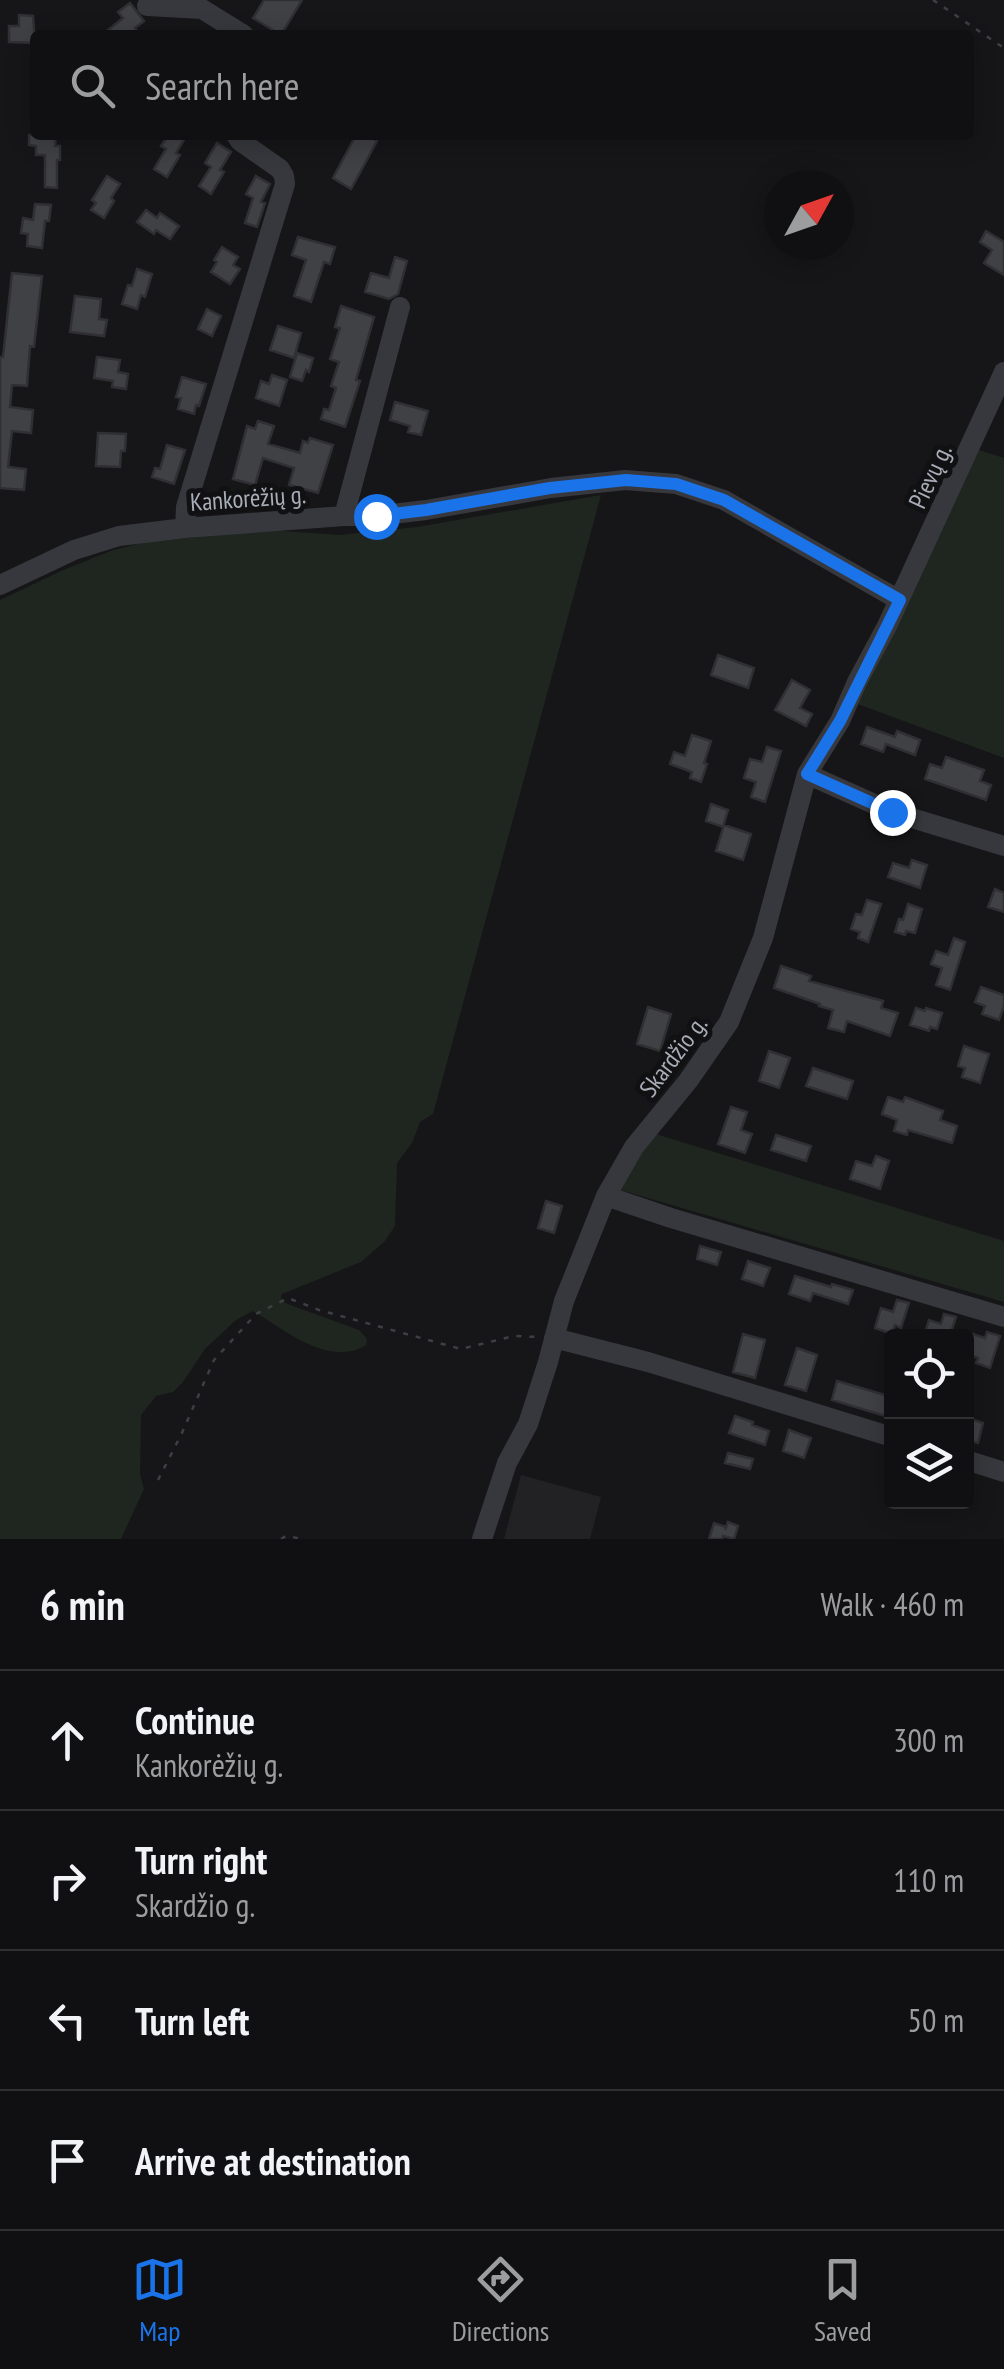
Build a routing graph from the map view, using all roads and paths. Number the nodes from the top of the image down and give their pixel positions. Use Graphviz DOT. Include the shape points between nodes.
graph roads {
  1 [pos="934,0"];
  2 [pos="146,6"];
  3 [pos="236,30"];
  4 [pos="1004,48"];
  5 [pos="239,140"];
  6 [pos="400,307"];
  7 [pos="1004,372"];
  8 [pos="344,516"];
  9 [pos="185,528"];
  10 [pos="0,585"];
  11 [pos="900,600"];
  12 [pos="807,774"];
  13 [pos="1004,846"];
  14 [pos="606,1196"];
  15 [pos="1004,1317"];
  16 [pos="554,1338"];
  17 [pos="884,1436"];
  18 [pos="974,1463"];
  19 [pos="1004,1472"];
  20 [pos="158,1480"];
  21 [pos="281,1539"];
  22 [pos="303,1539"];
  23 [pos="482,1539"];
  1 -- 4 [label="path"];
  2 -- 3 [label="street" via="202,9"];
  5 -- 9 [label="street" via="280,170 284,184"];
  6 -- 8 [label="street"];
  7 -- 11 [label="street, Pievų g."];
  8 -- 9 [label="street, Kankorėžių g."];
  8 -- 11 [label="street, Kankorėžių g." via="626,480 676,484 724,500"];
  9 -- 10 [label="street, Kankorėžių g." via="97,542"];
  11 -- 12 [label="street, Skardžio g."];
  12 -- 13 [label="street" via="892,812"];
  12 -- 14 [label="street, Skardžio g." via="763,938 730,1022 634,1147"];
  14 -- 15 [label="street"];
  14 -- 16 [label="street, Skardžio g."];
  16 -- 17 [label="street"];
  16 -- 20 [label="path" via="514,1336 460,1349 288,1298 256,1314 214,1360"];
  16 -- 23 [label="street, Skardžio g."];
  18 -- 19 [label="street"];
  21 -- 22 [label="path"];
}
